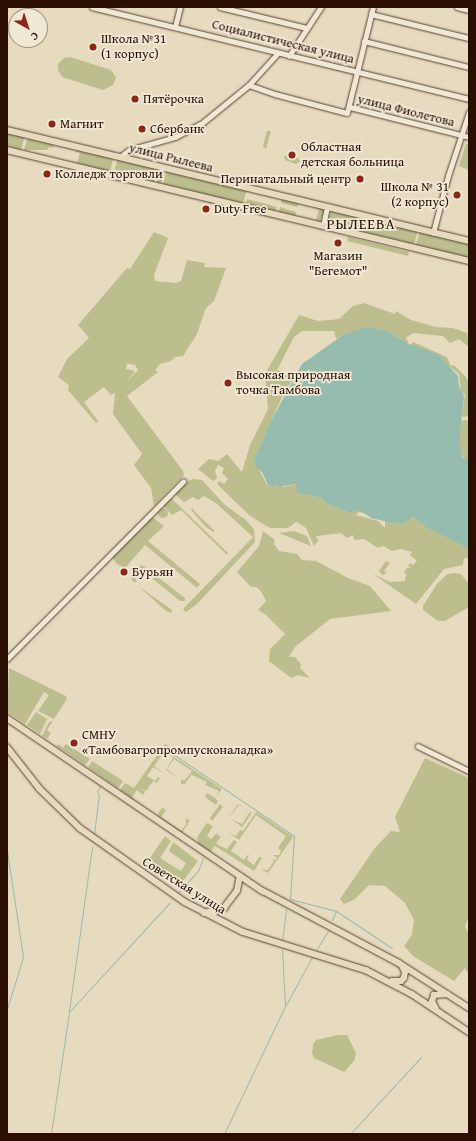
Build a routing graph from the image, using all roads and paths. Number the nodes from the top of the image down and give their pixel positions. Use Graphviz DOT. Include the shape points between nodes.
graph roads {
  1 [pos="92,7"];
  2 [pos="180,7"];
  3 [pos="220,7"];
  4 [pos="320,7"];
  5 [pos="373,7"];
  6 [pos="457,7"];
  7 [pos="469,10"];
  8 [pos="371,14"];
  9 [pos="175,27"];
  10 [pos="308,28"];
  11 [pos="469,38"];
  12 [pos="364,41"];
  13 [pos="278,53"];
  14 [pos="289,56"];
  15 [pos="469,68"];
  16 [pos="357,72"];
  17 [pos="249,85"];
  18 [pos="469,99"];
  19 [pos="350,107"];
  20 [pos="469,112"];
  21 [pos="7,130"];
  22 [pos="463,136"];
  23 [pos="469,137"];
  24 [pos="7,150"];
  25 [pos="120,157"];
  26 [pos="328,207"];
  27 [pos="323,226"];
  28 [pos="433,233"];
  29 [pos="469,242"];
  30 [pos="469,261"];
  31 [pos="183,482"];
  32 [pos="7,659"];
  33 [pos="7,718"];
  34 [pos="418,746"];
  35 [pos="7,747"];
  36 [pos="469,771"];
  37 [pos="240,876"];
  38 [pos="204,913"];
  39 [pos="399,963"];
  40 [pos="387,981"];
  41 [pos="451,996"];
  42 [pos="469,1008"];
  43 [pos="438,1011"];
  44 [pos="469,1032"];
  1 -- 9 [label="street, Социалистическая улица"];
  2 -- 9 [label="street"];
  3 -- 10 [label="street"];
  4 -- 10 [label="street"];
  5 -- 8 [label="street"];
  6 -- 7 [label="street"];
  8 -- 11 [label="street"];
  8 -- 12 [label="street"];
  9 -- 13 [label="street, Социалистическая улица"];
  10 -- 14 [label="street"];
  12 -- 15 [label="street"];
  12 -- 16 [label="street"];
  13 -- 14 [label="street, Социалистическая улица"];
  13 -- 17 [label="street"];
  14 -- 16 [label="street, Социалистическая улица"];
  16 -- 18 [label="street, Социалистическая улица"];
  16 -- 19 [label="street"];
  17 -- 19 [label="street, улица Фиолетова" via="344,114"];
  17 -- 25 [label="street" via="216,113 190,130 156,144 129,150"];
  19 -- 22 [label="street, улица Фиолетова"];
  20 -- 22 [label="street"];
  21 -- 25 [label="main road, улица Рылеева"];
  22 -- 23 [label="street, улица Фиолетова"];
  22 -- 28 [label="street" via="448,176"];
  24 -- 27 [label="main road"];
  25 -- 26 [label="main road, улица Рылеева"];
  26 -- 27 [label="street"];
  26 -- 28 [label="main road, улица Рылеева"];
  27 -- 30 [label="main road"];
  28 -- 29 [label="main road, улица Рылеева"];
  31 -- 32 [label="street"];
  33 -- 37 [label="main road"];
  34 -- 36 [label="street"];
  35 -- 38 [label="main road, Советская улица" via="40,789 80,828 119,858"];
  37 -- 38 [label="main road" via="237,891 224,908"];
  37 -- 39 [label="main road" via="296,910"];
  38 -- 40 [label="main road, Советская улица" via="257,938 354,964"];
  39 -- 40 [label="main road" via="405,972 404,978 398,982"];
  39 -- 41 [label="main road"];
  40 -- 43 [label="main road, Советская улица"];
  41 -- 42 [label="main road"];
  41 -- 43 [label="main road" via="443,993 434,995 432,1002"];
  43 -- 44 [label="main road, Советская улица"];
}
